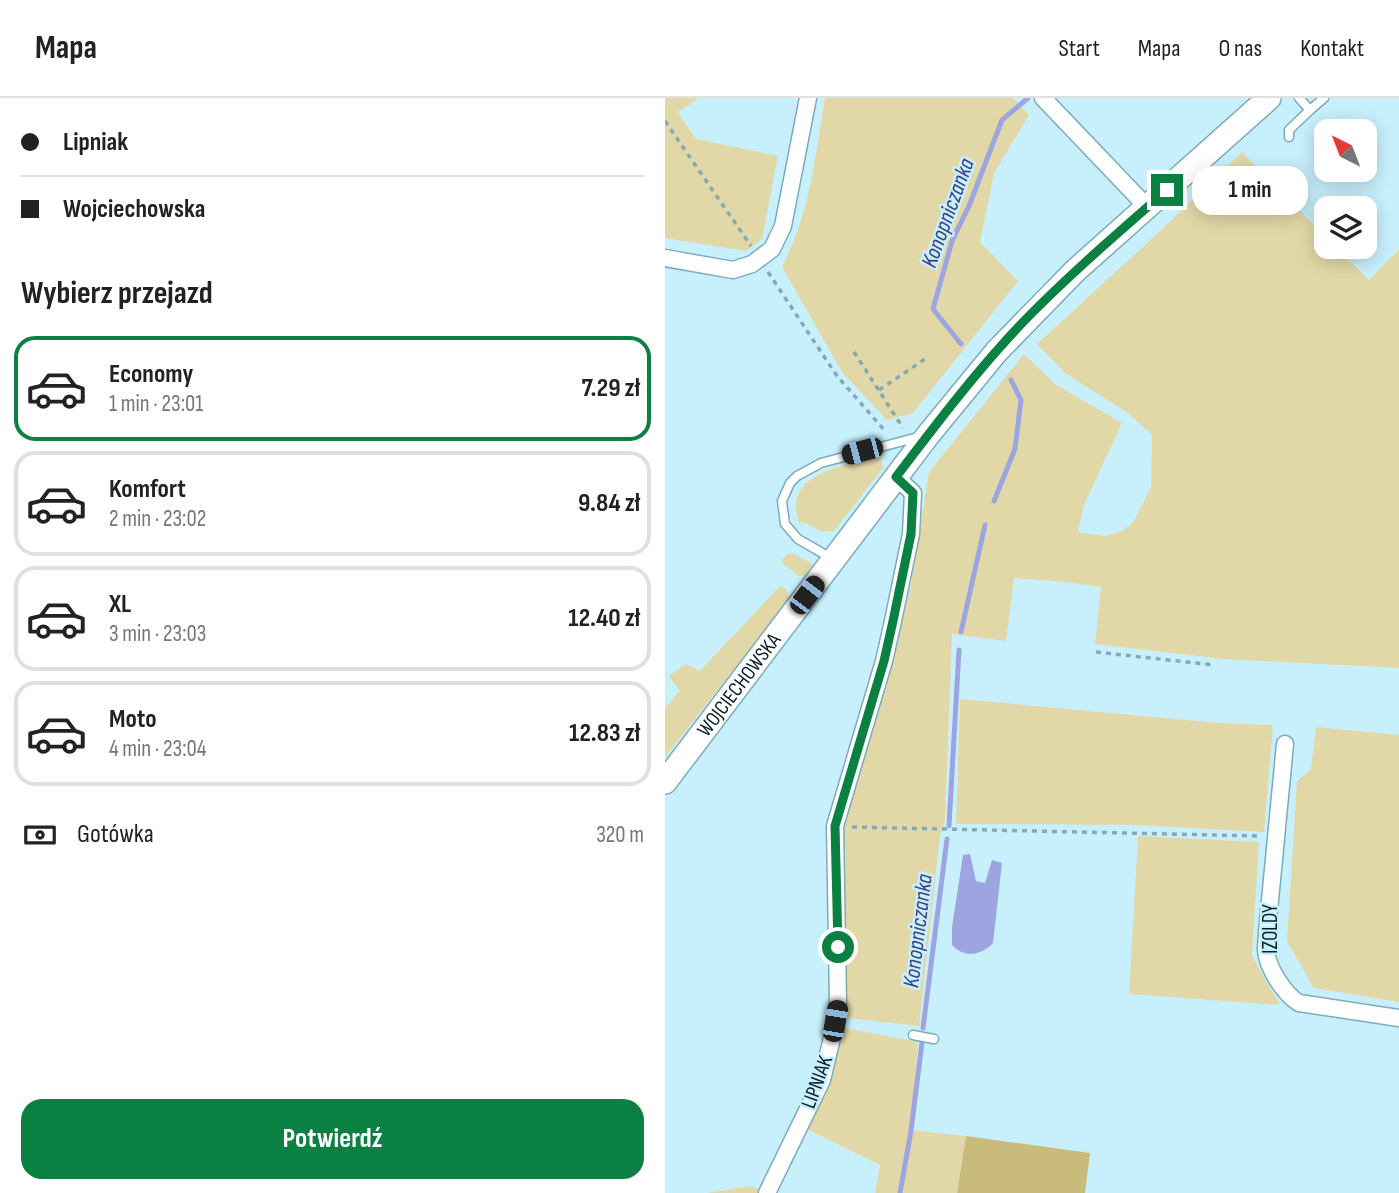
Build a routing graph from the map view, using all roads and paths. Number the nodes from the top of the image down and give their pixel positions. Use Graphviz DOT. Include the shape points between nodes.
graph roads {
  1 [pos="808,98"];
  2 [pos="1269,98"];
  3 [pos="1299,98"];
  4 [pos="1324,98"];
  5 [pos="1045,101"];
  6 [pos="1310,110"];
  7 [pos="665,121"];
  8 [pos="1289,137"];
  9 [pos="1147,207"];
  10 [pos="754,251"];
  11 [pos="665,258"];
  12 [pos="765,268"];
  13 [pos="854,352"];
  14 [pos="928,357"];
  15 [pos="879,390"];
  16 [pos="903,428"];
  17 [pos="920,428"];
  18 [pos="896,477"];
  19 [pos="834,559"];
  20 [pos="1096,652"];
  21 [pos="1214,665"];
  22 [pos="1285,744"];
  23 [pos="665,782"];
  24 [pos="835,826"];
  25 [pos="1275,837"];
  26 [pos="1399,1018"];
  27 [pos="913,1035"];
  28 [pos="934,1039"];
  29 [pos="767,1193"];
  1 -- 11 [label="street" via="782,226 772,249 752,264 733,270"];
  2 -- 9 [label="street, WOJCIECHOWSKA"];
  3 -- 6 [label="lane"];
  4 -- 6 [label="lane"];
  5 -- 9 [label="street"];
  6 -- 8 [label="lane" via="1289,130"];
  7 -- 10 [label="path"];
  9 -- 17 [label="street, WOJCIECHOWSKA" via="1076,271"];
  12 -- 16 [label="path" via="837,376 885,432"];
  13 -- 15 [label="path"];
  14 -- 15 [label="path"];
  15 -- 16 [label="path"];
  16 -- 17 [label="path"];
  17 -- 18 [label="street, WOJCIECHOWSKA"];
  17 -- 19 [label="lane" via="911,437 821,463 790,483 782,501 785,524 798,539"];
  18 -- 19 [label="street, WOJCIECHOWSKA"];
  18 -- 24 [label="street, LIPNIAK" via="913,493 911,534 884,661"];
  19 -- 23 [label="street, WOJCIECHOWSKA"];
  20 -- 21 [label="path"];
  22 -- 25 [label="street, IZOLDY"];
  24 -- 25 [label="path"];
  24 -- 29 [label="street, LIPNIAK" via="838,1004 831,1042 822,1080"];
  25 -- 26 [label="street, IZOLDY" via="1266,950 1291,998 1307,1005"];
  27 -- 28 [label="lane"];
}
